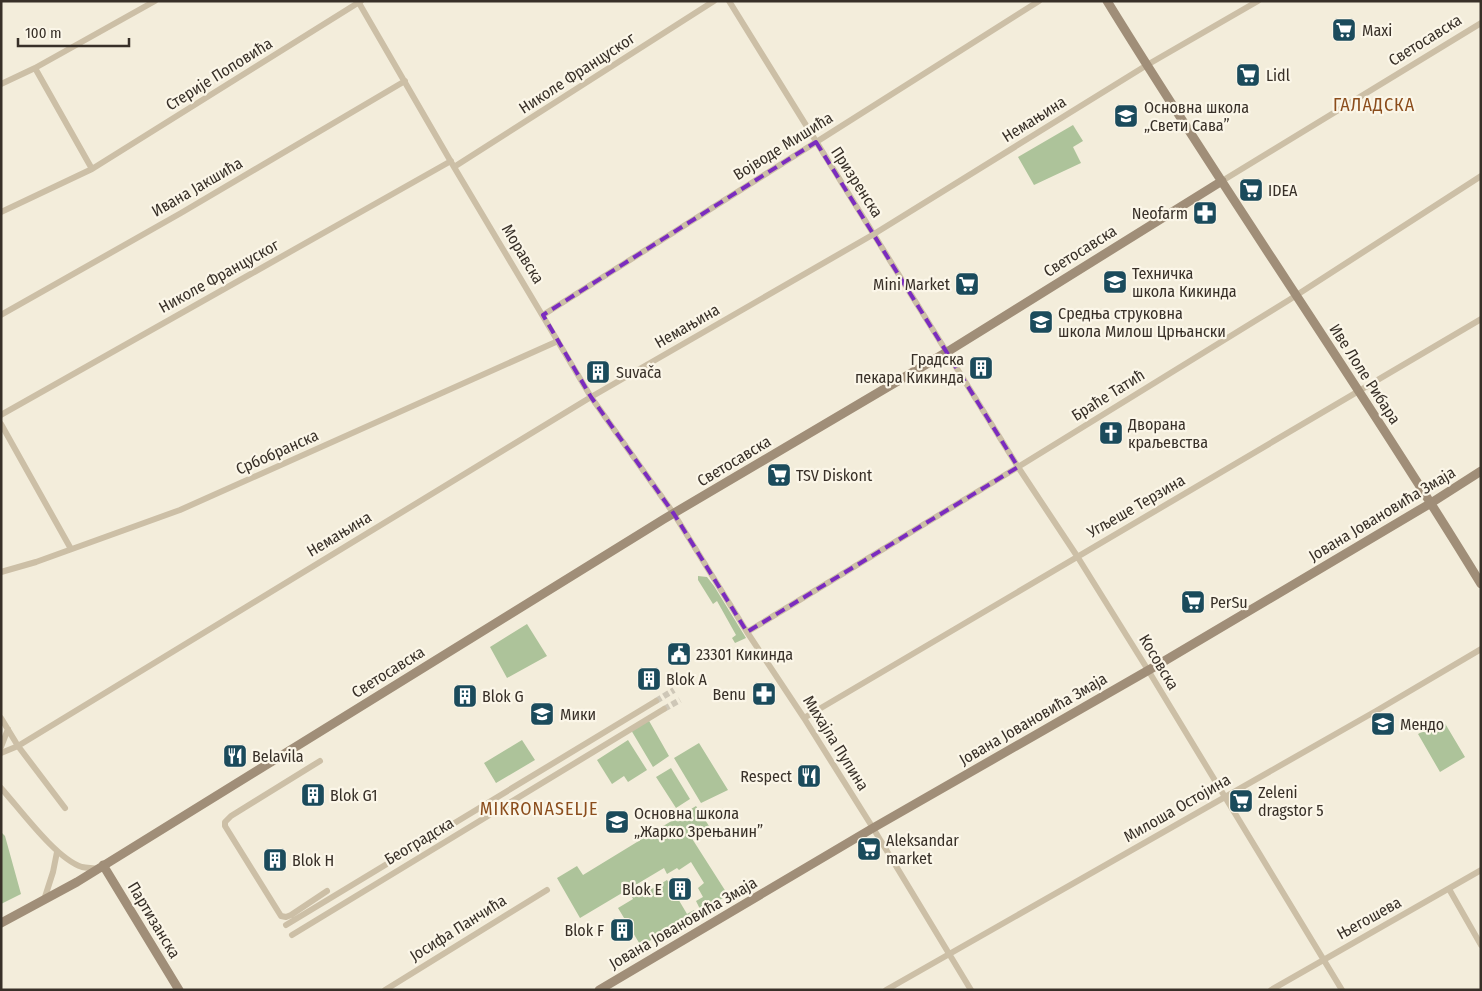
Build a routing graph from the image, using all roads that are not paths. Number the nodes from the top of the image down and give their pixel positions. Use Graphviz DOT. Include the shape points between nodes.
graph roads {
  1 [pos="155,1"];
  2 [pos="714,1"];
  3 [pos="729,1"];
  4 [pos="1039,1"];
  5 [pos="1107,1"];
  6 [pos="1258,1"];
  7 [pos="360,2"];
  8 [pos="1481,23"];
  9 [pos="1147,65"];
  10 [pos="35,68"];
  11 [pos="405,81"];
  12 [pos="1,84"];
  13 [pos="816,142"];
  14 [pos="453,164"];
  15 [pos="92,169"];
  16 [pos="1481,176"];
  17 [pos="1222,181"];
  18 [pos="1,212"];
  19 [pos="874,234"];
  20 [pos="1297,295"];
  21 [pos="1,315"];
  22 [pos="543,315"];
  23 [pos="1481,319"];
  24 [pos="558,341"];
  25 [pos="947,352"];
  26 [pos="1359,392"];
  27 [pos="592,397"];
  28 [pos="1,415"];
  29 [pos="1,424"];
  30 [pos="1018,468"];
  31 [pos="1481,471"];
  32 [pos="1432,503"];
  33 [pos="674,514"];
  34 [pos="71,548"];
  35 [pos="1077,556"];
  36 [pos="1,572"];
  37 [pos="1481,584"];
  38 [pos="747,632"];
  39 [pos="1481,648"];
  40 [pos="1148,670"];
  41 [pos="656,701"];
  42 [pos="664,709"];
  43 [pos="1,718"];
  44 [pos="804,718"];
  45 [pos="8,729"];
  46 [pos="18,746"];
  47 [pos="1,747"];
  48 [pos="1,753"];
  49 [pos="320,761"];
  50 [pos="1,788"];
  51 [pos="1224,797"];
  52 [pos="65,808"];
  53 [pos="874,828"];
  54 [pos="57,852"];
  55 [pos="100,867"];
  56 [pos="1481,870"];
  57 [pos="1449,889"];
  58 [pos="547,890"];
  59 [pos="327,891"];
  60 [pos="44,900"];
  61 [pos="1,923"];
  62 [pos="286,925"];
  63 [pos="292,935"];
  64 [pos="1481,944"];
  65 [pos="948,953"];
  66 [pos="1324,959"];
  67 [pos="179,990"];
  68 [pos="384,990"];
  69 [pos="599,990"];
  70 [pos="886,990"];
  71 [pos="971,990"];
  72 [pos="1271,990"];
  73 [pos="1342,990"];
  1 -- 10 [label="street"];
  2 -- 14 [label="street, Николе Француског"];
  3 -- 13 [label="street, Призренска"];
  4 -- 13 [label="street, Војводе Мишића"];
  5 -- 9 [label="street, Иве Лоле Рибара"];
  6 -- 9 [label="street, Немањина"];
  7 -- 11 [label="street, Моравска"];
  7 -- 15 [label="street, Стерије Поповића"];
  8 -- 17 [label="street, Светосавска"];
  9 -- 17 [label="street, Иве Лоле Рибара"];
  9 -- 19 [label="street, Немањина"];
  10 -- 12 [label="street"];
  10 -- 15 [label="street"];
  11 -- 14 [label="street, Моравска"];
  11 -- 21 [label="street, Ивана Јакшића"];
  13 -- 19 [label="street, Призренска"];
  13 -- 22 [label="street, Војводе Мишића"];
  14 -- 22 [label="street, Моравска"];
  14 -- 28 [label="street, Николе Француског"];
  15 -- 18 [label="street, Стерије Поповића"];
  16 -- 20 [label="street, Браће Татић"];
  17 -- 20 [label="street, Иве Лоле Рибара"];
  17 -- 25 [label="street, Светосавска"];
  19 -- 25 [label="street, Призренска"];
  19 -- 27 [label="street, Немањина"];
  20 -- 26 [label="street, Иве Лоле Рибара"];
  20 -- 30 [label="street, Браће Татић"];
  22 -- 24 [label="street, Моравска"];
  23 -- 26 [label="street, Угљеше Терзина"];
  24 -- 27 [label="street, Моравска"];
  24 -- 34 [label="street, Србобранска" via="180,510"];
  25 -- 30 [label="street, Косовска"];
  25 -- 33 [label="street, Светосавска"];
  26 -- 32 [label="street, Иве Лоле Рибара"];
  26 -- 35 [label="street, Угљеше Терзина"];
  27 -- 33 [label="street, Моравска"];
  27 -- 46 [label="street, Немањина"];
  29 -- 34 [label="street"];
  30 -- 35 [label="street, Косовска"];
  30 -- 38 [label="street, Браће Татић"];
  31 -- 32 [label="street, Јована Јовановића Змаја"];
  32 -- 37 [label="street, Иве Лоле Рибара"];
  32 -- 40 [label="street, Јована Јовановића Змаја"];
  33 -- 38 [label="street, Михајла Пупина"];
  33 -- 55 [label="street, Светосавска"];
  34 -- 36 [label="street, Србобранска"];
  35 -- 40 [label="street, Косовска"];
  35 -- 44 [label="street, Угљеше Терзина"];
  38 -- 44 [label="street, Михајла Пупина"];
  39 -- 51 [label="street, Милоша Остојина"];
  40 -- 51 [label="street, Косовска"];
  40 -- 53 [label="street, Јована Јовановића Змаја"];
  41 -- 62 [label="street, Београдска"];
  42 -- 63 [label="street, Београдска"];
  43 -- 45 [label="street"];
  44 -- 53 [label="street, Михајла Пупина"];
  45 -- 46 [label="street"];
  45 -- 47 [label="street"];
  46 -- 48 [label="street, Немањина"];
  46 -- 52 [label="street"];
  49 -- 59 [label="street" via="231,816 225,826 281,916 292,915"];
  50 -- 54 [label="street"];
  51 -- 65 [label="street, Милоша Остојина"];
  51 -- 66 [label="street, Косовска"];
  53 -- 65 [label="street, Михајла Пупина"];
  53 -- 69 [label="street, Јована Јовановића Змаја"];
  54 -- 55 [label="street" via="83,867"];
  54 -- 60 [label="street"];
  55 -- 60 [label="street, Светосавска"];
  55 -- 67 [label="street, Партизанска"];
  56 -- 57 [label="street, Његошева"];
  57 -- 64 [label="street"];
  57 -- 66 [label="street, Његошева"];
  58 -- 68 [label="street, Јосифа Панчића"];
  60 -- 61 [label="street, Светосавска"];
  65 -- 70 [label="street, Милоша Остојина"];
  65 -- 71 [label="street, Михајла Пупина"];
  66 -- 72 [label="street, Његошева"];
  66 -- 73 [label="street, Косовска"];
}
